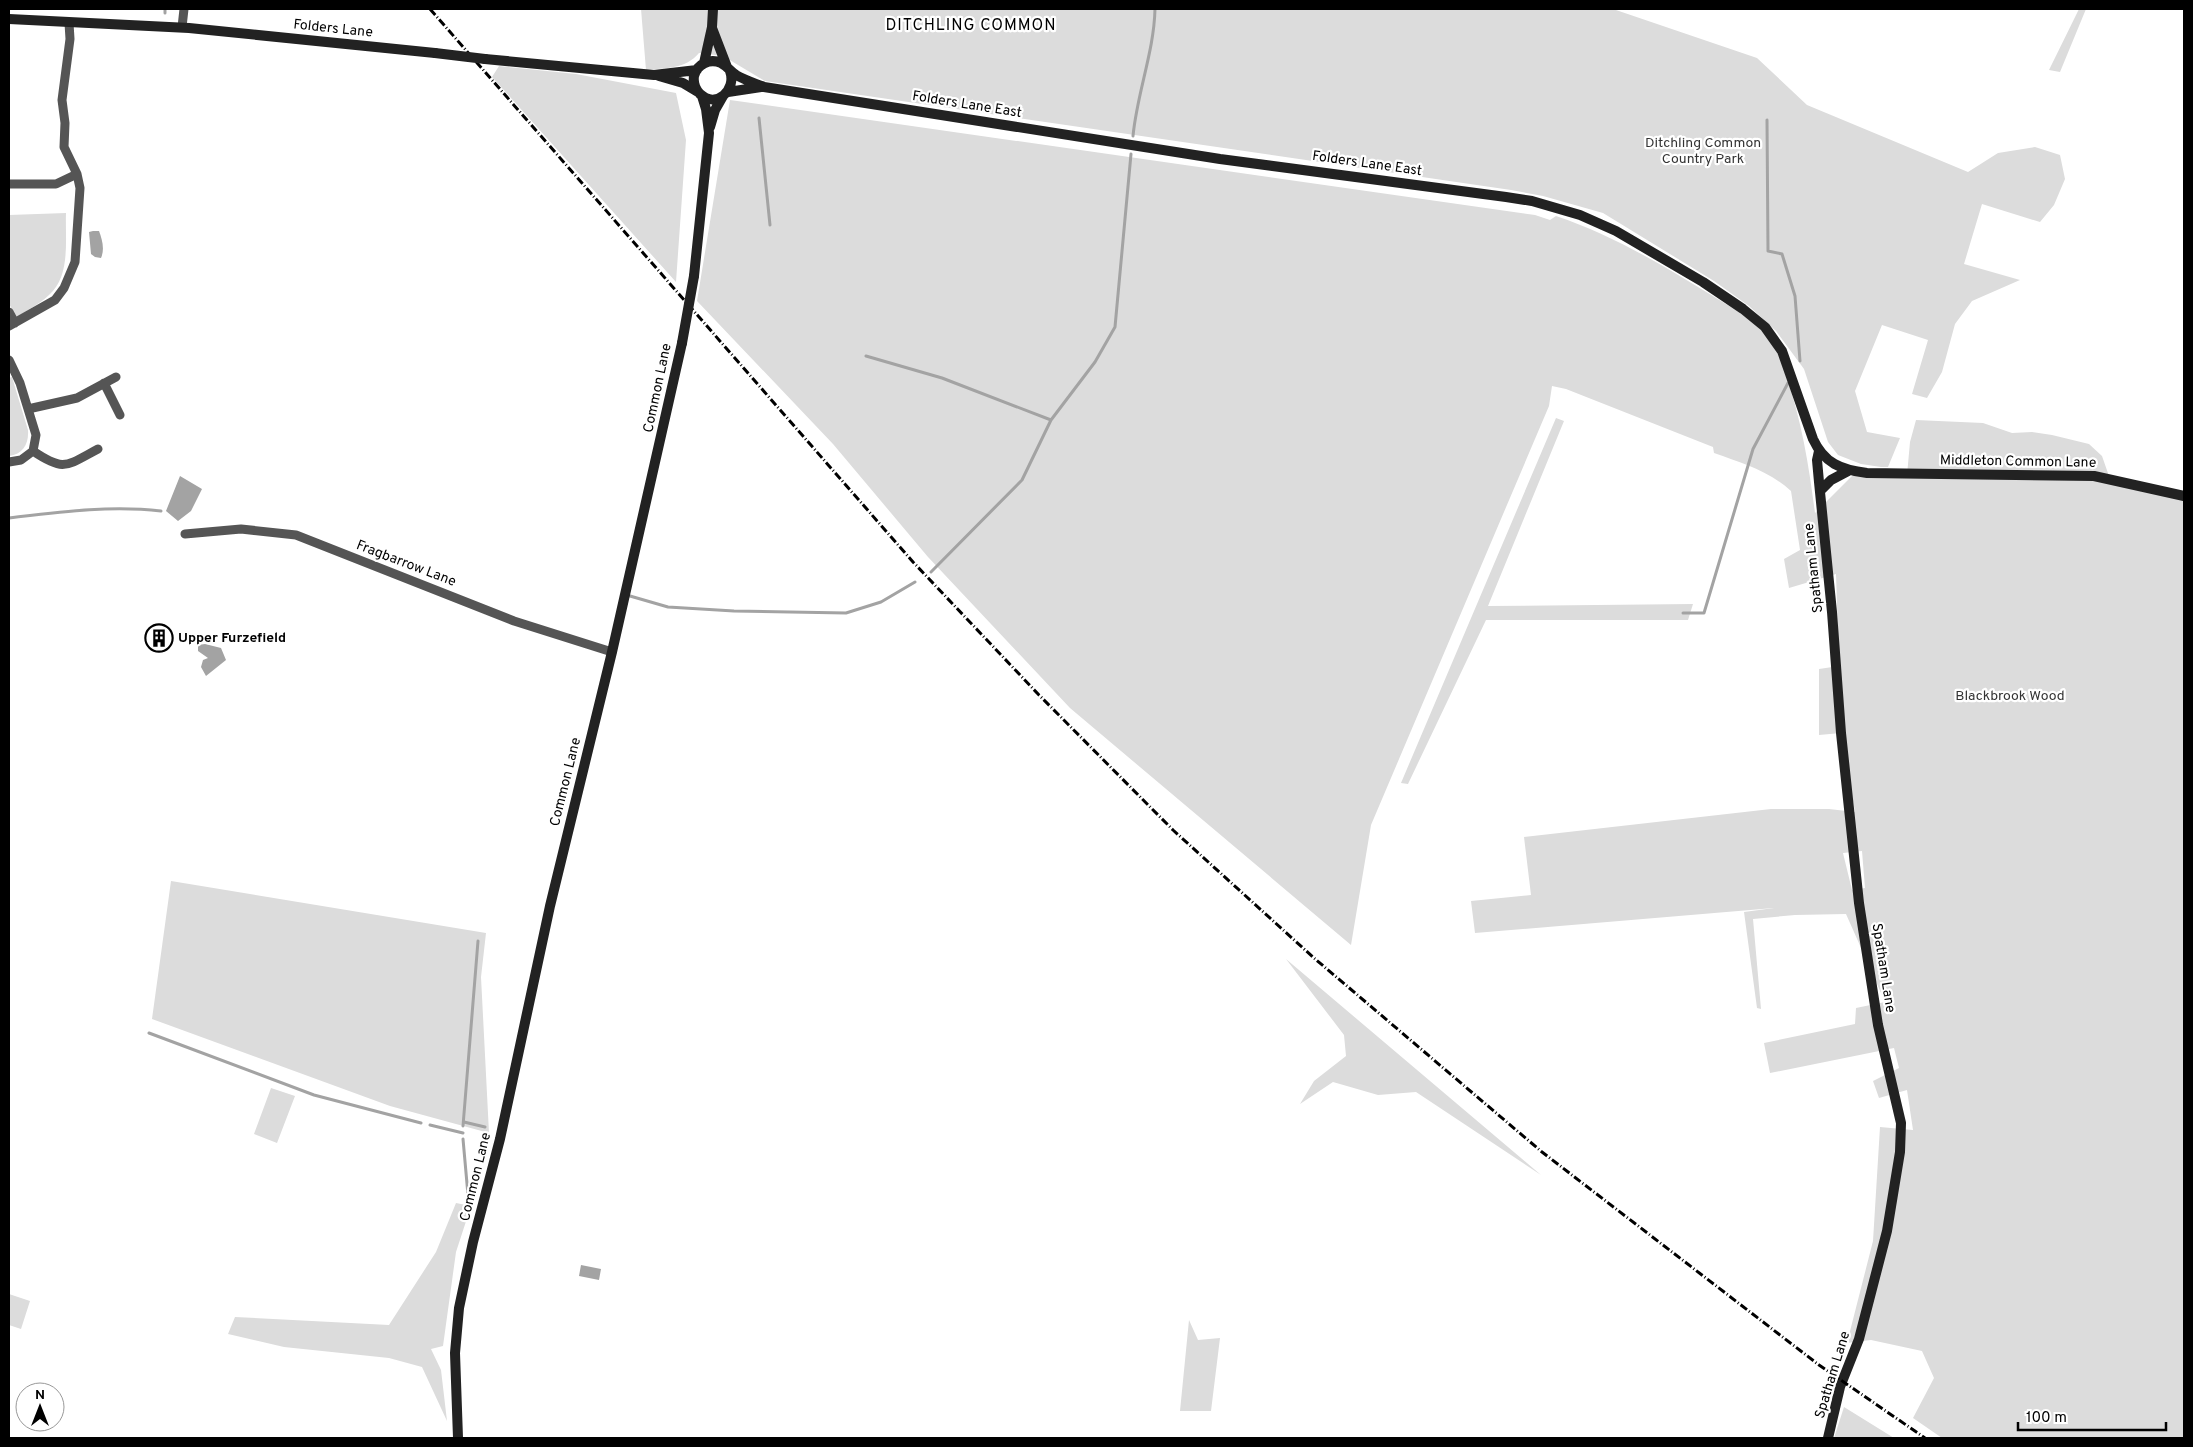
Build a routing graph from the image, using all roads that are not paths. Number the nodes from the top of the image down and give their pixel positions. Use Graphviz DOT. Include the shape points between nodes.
graph roads {
  1 [pos="184,9"];
  2 [pos="713,9"];
  3 [pos="9,19"];
  4 [pos="69,23"];
  5 [pos="182,27"];
  6 [pos="712,27"];
  7 [pos="700,67"];
  8 [pos="728,69"];
  9 [pos="654,75"];
  10 [pos="764,87"];
  11 [pos="700,94"];
  12 [pos="726,94"];
  13 [pos="709,133"];
  14 [pos="77,174"];
  15 [pos="9,184"];
  16 [pos="9,312"];
  17 [pos="12,324"];
  18 [pos="9,360"];
  19 [pos="116,377"];
  20 [pos="104,383"];
  21 [pos="28,409"];
  22 [pos="120,415"];
  23 [pos="98,449"];
  24 [pos="33,451"];
  25 [pos="1819,451"];
  26 [pos="9,462"];
  27 [pos="1848,471"];
  28 [pos="1820,491"];
  29 [pos="2184,496"];
  30 [pos="185,534"];
  31 [pos="612,652"];
  32 [pos="458,1438"];
  33 [pos="1828,1438"];
  1 -- 5 [label="street"];
  2 -- 6 [label="street"];
  3 -- 4 [label="street, Folders Lane"];
  4 -- 5 [label="street, Folders Lane"];
  4 -- 14 [label="street" via="62,100 64,147"];
  5 -- 9 [label="street, Folders Lane, bridge"];
  6 -- 7 [label="street"];
  6 -- 8 [label="street"];
  7 -- 8 [label="street" via="714,61"];
  7 -- 9 [label="street, Folders Lane"];
  7 -- 11 [label="street" via="694,81"];
  8 -- 10 [label="street, Folders Lane East"];
  8 -- 12 [label="street" via="732,82"];
  9 -- 11 [label="street, Folders Lane" via="683,83"];
  10 -- 12 [label="street, Folders Lane East"];
  10 -- 25 [label="street, Folders Lane East" via="1220,158 1515,198 1580,215 1616,231 1702,282 1765,327 1782,351"];
  11 -- 12 [label="street" via="713,99"];
  11 -- 13 [label="street, Common Lane"];
  12 -- 13 [label="street, Common Lane" via="715,110"];
  13 -- 31 [label="street, Common Lane, bridge" via="694,276 682,343"];
  14 -- 15 [label="street" via="56,184"];
  14 -- 17 [label="street" via="80,188 72,271 55,300"];
  16 -- 17 [label="street"];
  18 -- 21 [label="street"];
  19 -- 20 [label="street"];
  20 -- 21 [label="street" via="77,398"];
  20 -- 22 [label="street"];
  21 -- 24 [label="street" via="36,435"];
  23 -- 24 [label="street" via="68,465 52,464"];
  24 -- 26 [label="street" via="21,460"];
  25 -- 27 [label="street, Folders Lane East" via="1833,464"];
  25 -- 28 [label="street, Spatham Lane"];
  27 -- 28 [label="street" via="1831,480"];
  27 -- 29 [label="street, Middleton Common Lane" via="2094,476"];
  28 -- 33 [label="street, Spatham Lane" via="1859,903 1878,1025 1902,1123 1887,1231 1859,1339 1840,1387"];
  30 -- 31 [label="street, Fragbarrow Lane" via="242,529 296,535 514,621"];
  31 -- 32 [label="street, Common Lane" via="458,1308"];
}
